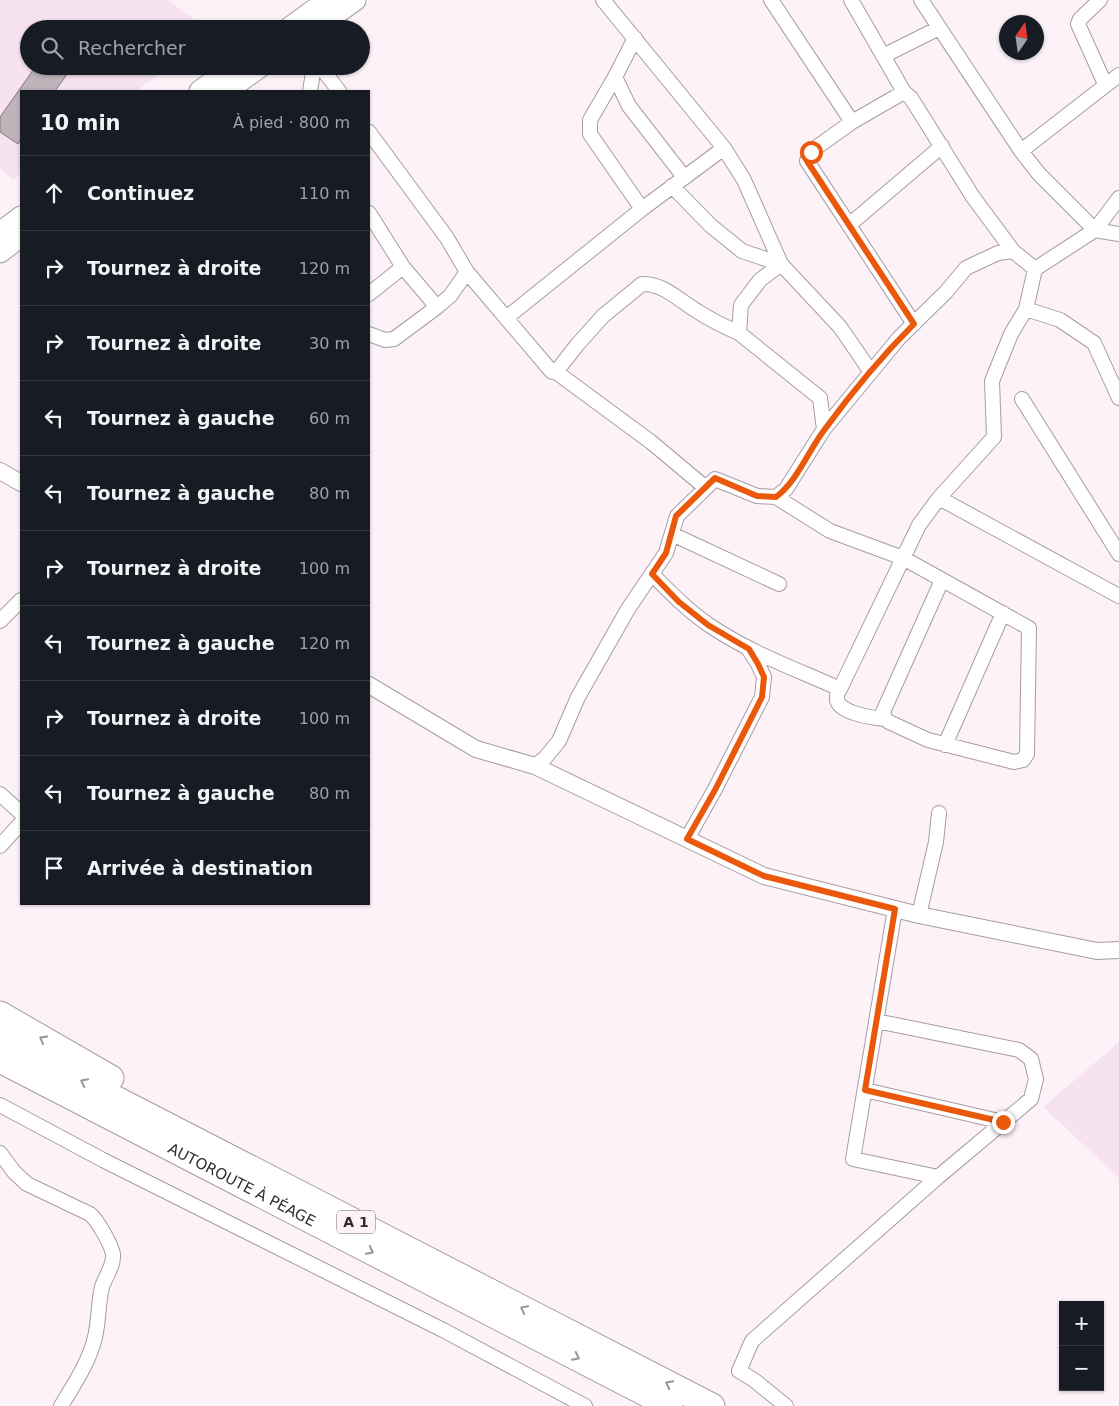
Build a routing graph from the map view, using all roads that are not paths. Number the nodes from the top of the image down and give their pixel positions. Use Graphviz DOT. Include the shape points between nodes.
graph roads {
  1 [pos="355,0"];
  2 [pos="603,0"];
  3 [pos="771,0"];
  4 [pos="851,0"];
  5 [pos="921,0"];
  6 [pos="1100,0"];
  7 [pos="315,10"];
  8 [pos="301,20"];
  9 [pos="939,28"];
  10 [pos="635,38"];
  11 [pos="883,56"];
  12 [pos="223,75"];
  13 [pos="248,75"];
  14 [pos="313,75"];
  15 [pos="326,75"];
  16 [pos="1119,75"];
  17 [pos="615,77"];
  18 [pos="1105,84"];
  19 [pos="201,90"];
  20 [pos="227,90"];
  21 [pos="310,90"];
  22 [pos="337,90"];
  23 [pos="904,92"];
  24 [pos="852,122"];
  25 [pos="370,133"];
  26 [pos="942,146"];
  27 [pos="724,148"];
  28 [pos="1021,151"];
  29 [pos="684,177"];
  30 [pos="672,186"];
  31 [pos="1119,198"];
  32 [pos="642,209"];
  33 [pos="370,215"];
  34 [pos="20,218"];
  35 [pos="849,225"];
  36 [pos="1095,230"];
  37 [pos="0,233"];
  38 [pos="1119,234"];
  39 [pos="20,237"];
  40 [pos="1013,251"];
  41 [pos="0,252"];
  42 [pos="781,264"];
  43 [pos="403,267"];
  44 [pos="1035,269"];
  45 [pos="467,272"];
  46 [pos="370,293"];
  47 [pos="437,306"];
  48 [pos="1026,309"];
  49 [pos="506,318"];
  50 [pos="914,324"];
  51 [pos="739,333"];
  52 [pos="370,334"];
  53 [pos="556,372"];
  54 [pos="871,372"];
  55 [pos="1119,398"];
  56 [pos="1022,400"];
  57 [pos="824,429"];
  58 [pos="0,472"];
  59 [pos="20,482"];
  60 [pos="706,488"];
  61 [pos="776,497"];
  62 [pos="939,498"];
  63 [pos="672,534"];
  64 [pos="1119,554"];
  65 [pos="903,558"];
  66 [pos="652,574"];
  67 [pos="942,580"];
  68 [pos="779,584"];
  69 [pos="1119,596"];
  70 [pos="20,601"];
  71 [pos="1003,613"];
  72 [pos="0,621"];
  73 [pos="749,649"];
  74 [pos="370,686"];
  75 [pos="840,689"];
  76 [pos="885,719"];
  77 [pos="945,745"];
  78 [pos="535,766"];
  79 [pos="0,794"];
  80 [pos="20,812"];
  81 [pos="939,813"];
  82 [pos="20,825"];
  83 [pos="687,839"];
  84 [pos="0,846"];
  85 [pos="895,909"];
  86 [pos="919,915"];
  87 [pos="1119,950"];
  88 [pos="0,1014"];
  89 [pos="876,1021"];
  90 [pos="0,1039"];
  91 [pos="0,1060"];
  92 [pos="0,1071"];
  93 [pos="865,1090"];
  94 [pos="0,1105"];
  95 [pos="1003,1122"];
  96 [pos="0,1153"];
  97 [pos="938,1177"];
  98 [pos="308,1208"];
  99 [pos="61,1406"];
  100 [pos="585,1406"];
  101 [pos="670,1406"];
  102 [pos="712,1406"];
  103 [pos="786,1406"];
  1 -- 7 [label="main road"];
  2 -- 10 [label="street"];
  3 -- 24 [label="street"];
  4 -- 11 [label="street"];
  5 -- 9 [label="street"];
  6 -- 18 [label="street" via="1078,24"];
  7 -- 8 [label="main road"];
  9 -- 11 [label="street"];
  9 -- 28 [label="street"];
  10 -- 17 [label="street"];
  10 -- 27 [label="street"];
  11 -- 23 [label="street"];
  12 -- 19 [label="main road"];
  13 -- 20 [label="main road"];
  14 -- 21 [label="street"];
  15 -- 22 [label="street"];
  16 -- 18 [label="street"];
  17 -- 29 [label="street" via="629,106"];
  17 -- 32 [label="street" via="590,120 590,134"];
  18 -- 28 [label="street"];
  23 -- 24 [label="street"];
  23 -- 26 [label="street"];
  24 -- 35 [label="street" via="811,152 807,161"];
  25 -- 45 [label="street" via="447,238"];
  26 -- 35 [label="street"];
  26 -- 40 [label="street" via="973,197"];
  27 -- 29 [label="street"];
  27 -- 42 [label="street" via="744,180"];
  28 -- 36 [label="street" via="1039,174"];
  29 -- 30 [label="street"];
  30 -- 32 [label="street"];
  30 -- 42 [label="street" via="710,225 742,251"];
  31 -- 36 [label="street"];
  32 -- 49 [label="street"];
  33 -- 43 [label="street"];
  34 -- 37 [label="main road"];
  35 -- 50 [label="street"];
  36 -- 38 [label="street"];
  36 -- 44 [label="street"];
  39 -- 41 [label="main road"];
  40 -- 44 [label="street"];
  40 -- 50 [label="street" via="966,268"];
  42 -- 51 [label="street" via="760,280 741,305"];
  42 -- 54 [label="street" via="840,327"];
  43 -- 46 [label="street"];
  43 -- 47 [label="street"];
  44 -- 48 [label="street"];
  45 -- 47 [label="street" via="450,296"];
  45 -- 49 [label="street"];
  47 -- 52 [label="street" via="394,339 385,340"];
  48 -- 55 [label="street" via="1060,320 1094,343"];
  48 -- 62 [label="street" via="1011,334 992,381 994,437"];
  49 -- 53 [label="street" via="546,367"];
  50 -- 54 [label="street"];
  51 -- 53 [label="street" via="720,325 664,289 642,284 603,316"];
  51 -- 57 [label="street" via="820,398"];
  53 -- 60 [label="street" via="651,442"];
  54 -- 57 [label="street"];
  56 -- 64 [label="street"];
  57 -- 61 [label="street" via="786,489"];
  58 -- 59 [label="street"];
  60 -- 61 [label="street" via="715,478 757,496"];
  60 -- 63 [label="street" via="676,516"];
  61 -- 65 [label="street" via="830,531"];
  62 -- 65 [label="street" via="919,524"];
  62 -- 69 [label="street"];
  63 -- 66 [label="street" via="666,553"];
  63 -- 68 [label="street"];
  65 -- 67 [label="street"];
  65 -- 75 [label="street"];
  66 -- 73 [label="street" via="679,602 708,625"];
  66 -- 78 [label="street" via="628,609 578,697 559,740"];
  67 -- 71 [label="street"];
  67 -- 76 [label="street" via="883,712"];
  70 -- 72 [label="street"];
  71 -- 77 [label="street"];
  71 -- 77 [label="street" via="1030,628 1027,754 1023,760 1014,762"];
  73 -- 75 [label="street"];
  73 -- 83 [label="street" via="764,677 762,697"];
  74 -- 78 [label="street" via="476,749"];
  75 -- 76 [label="street" via="837,696 843,707 861,716"];
  76 -- 77 [label="street"];
  78 -- 83 [label="street"];
  79 -- 80 [label="street"];
  81 -- 86 [label="street" via="936,842"];
  82 -- 84 [label="street"];
  83 -- 85 [label="street" via="764,876"];
  85 -- 86 [label="street"];
  85 -- 89 [label="street"];
  86 -- 87 [label="street" via="1097,951"];
  98 -- 88 [label="highway, one-way" via="236,1150"];
  89 -- 93 [label="street"];
  89 -- 95 [label="street" via="1019,1050 1031,1059 1036,1079 1031,1099"];
  98 -- 90 [label="highway, A 1, one-way"];
  91 -- 98 [label="highway, AUTOROUTE À PÉAGE / A 1"];
  92 -- 98 [label="highway"];
  93 -- 95 [label="street"];
  93 -- 97 [label="street" via="853,1159"];
  94 -- 100 [label="street" via="443,1330"];
  95 -- 97 [label="street"];
  96 -- 99 [label="street" via="27,1184 93,1217 112,1253 91,1351"];
  97 -- 103 [label="street" via="752,1341 739,1371"];
  98 -- 101 [label="highway, AUTOROUTE À PÉAGE / A 1, one-way"];
  102 -- 98 [label="highway, A 1, one-way"];
}
